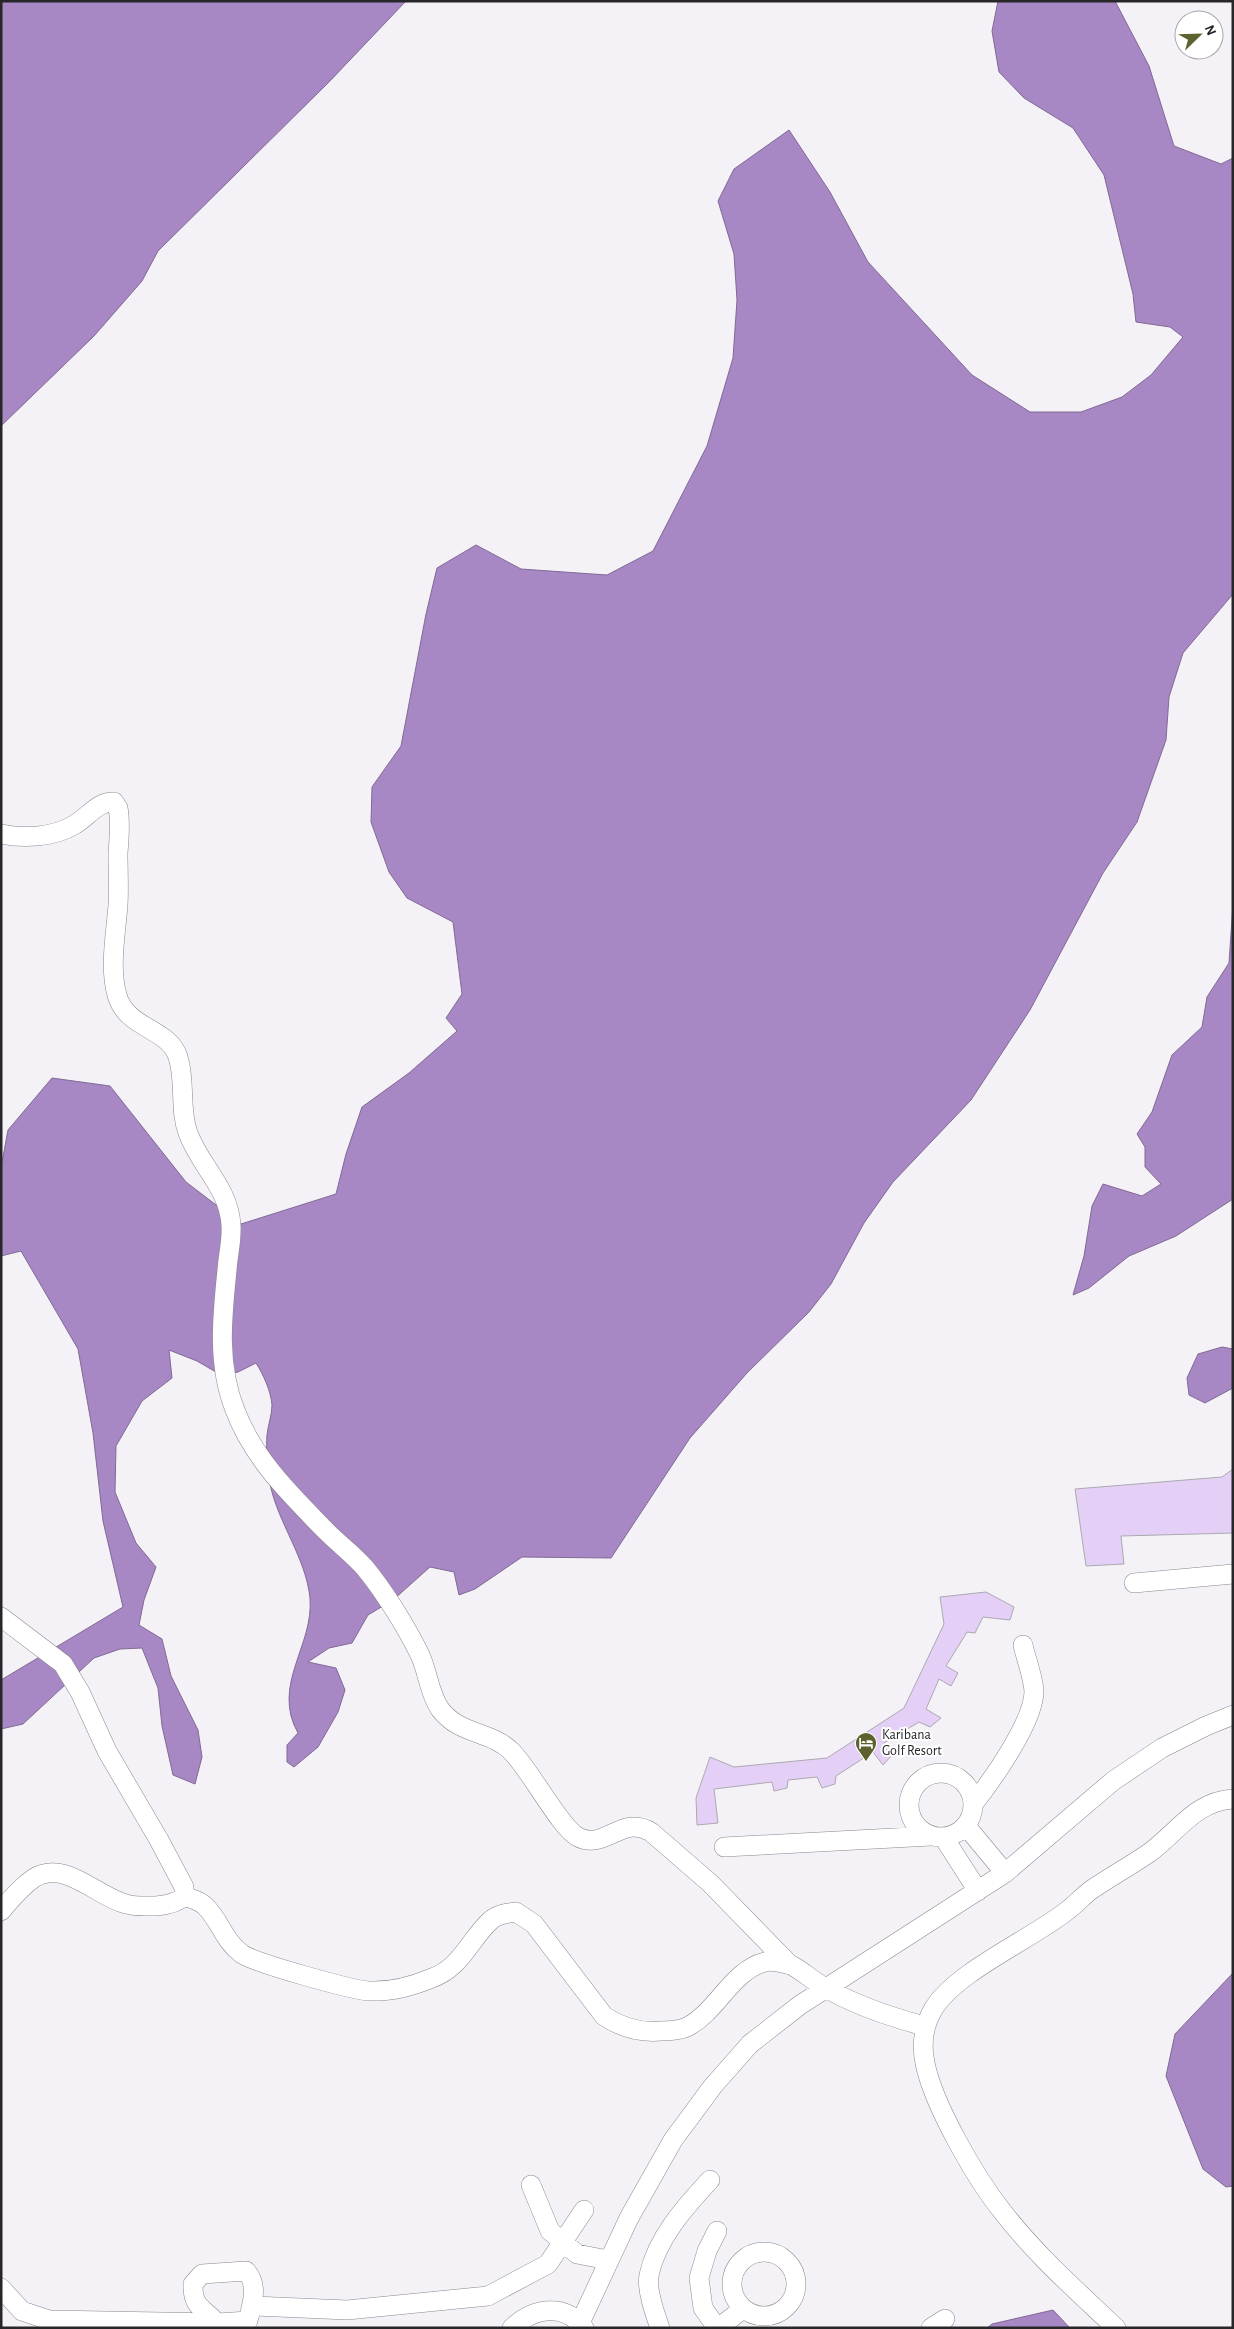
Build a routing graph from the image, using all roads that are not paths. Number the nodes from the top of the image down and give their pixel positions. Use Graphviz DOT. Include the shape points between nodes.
graph roads {
  1 [pos="1,834"];
  2 [pos="1233,1574"];
  3 [pos="1134,1583"];
  4 [pos="1,1617"];
  5 [pos="1023,1645"];
  6 [pos="1233,1715"];
  7 [pos="1233,1799"];
  8 [pos="974,1803"];
  9 [pos="966,1826"];
  10 [pos="938,1837"];
  11 [pos="724,1847"];
  12 [pos="1005,1873"];
  13 [pos="978,1891"];
  14 [pos="184,1896"];
  15 [pos="1,1911"];
  16 [pos="790,1965"];
  17 [pos="826,1989"];
  18 [pos="924,2026"];
  19 [pos="710,2180"];
  20 [pos="531,2185"];
  21 [pos="584,2210"];
  22 [pos="717,2231"];
  23 [pos="563,2242"];
  24 [pos="608,2260"];
  25 [pos="1,2288"];
  26 [pos="743,2309"];
  27 [pos="250,2318"];
  28 [pos="582,2325"];
  29 [pos="218,2326"];
  30 [pos="512,2328"];
  31 [pos="660,2328"];
  32 [pos="718,2328"];
  33 [pos="1116,2328"];
  1 -- 16 [label="street" via="22,836 62,831 101,804 114,802 118,808 119,890 114,981 117,997 133,1020 168,1040 176,1050 187,1131 219,1183 229,1209 231,1246 222,1364 234,1409 253,1449 275,1478 365,1568 422,1658 438,1707 450,1721 508,1747 575,1835 591,1840 634,1825 651,1832 710,1883"];
  2 -- 3 [label="street"];
  4 -- 14 [label="street" via="56,1658 80,1692 107,1751 184,1887"];
  5 -- 8 [label="street" via="1034,1688 1031,1712 993,1780"];
  6 -- 12 [label="street" via="1162,1748 1113,1781"];
  7 -- 18 [label="street" via="1218,1800 1190,1816 1150,1852 968,1976 949,1991"];
  8 -- 9 [label="street"];
  8 -- 10 [label="street" via="970,1790 952,1774 939,1772 916,1784 910,1795 912,1820 920,1830"];
  9 -- 10 [label="street" via="956,1834"];
  9 -- 12 [label="street"];
  10 -- 11 [label="street"];
  10 -- 13 [label="street"];
  12 -- 13 [label="street"];
  13 -- 17 [label="street"];
  14 -- 15 [label="street" via="181,1900 161,1905 126,1904 62,1874 48,1874 36,1877"];
  14 -- 16 [label="street" via="205,1906 229,1943 243,1955 368,1991 417,1984 441,1975 457,1962 492,1920 516,1912 534,1924 604,2016 635,2031 687,2027 756,1964 768,1961"];
  16 -- 17 [label="street"];
  17 -- 18 [label="street" via="893,2017"];
  17 -- 24 [label="street" via="750,2044 713,2086 673,2140"];
  18 -- 33 [label="street" via="925,2062 934,2093 972,2165 1001,2210 1046,2261"];
  19 -- 31 [label="street" via="682,2211 660,2247 648,2276 652,2308"];
  20 -- 23 [label="street" via="550,2231"];
  21 -- 23 [label="street"];
  22 -- 32 [label="street" via="699,2278 702,2308"];
  23 -- 24 [label="street" via="577,2254"];
  23 -- 27 [label="street" via="548,2264 488,2296"];
  24 -- 28 [label="street"];
  25 -- 29 [label="street" via="22,2311 49,2320"];
  26 -- 32 [label="street"];
  27 -- 29 [label="street"];
  27 -- 29 [label="street" via="252,2282 246,2271 202,2274 193,2284 193,2292 200,2309"];
  28 -- 30 [label="street" via="568,2314 552,2310 537,2311 522,2318"];
}
